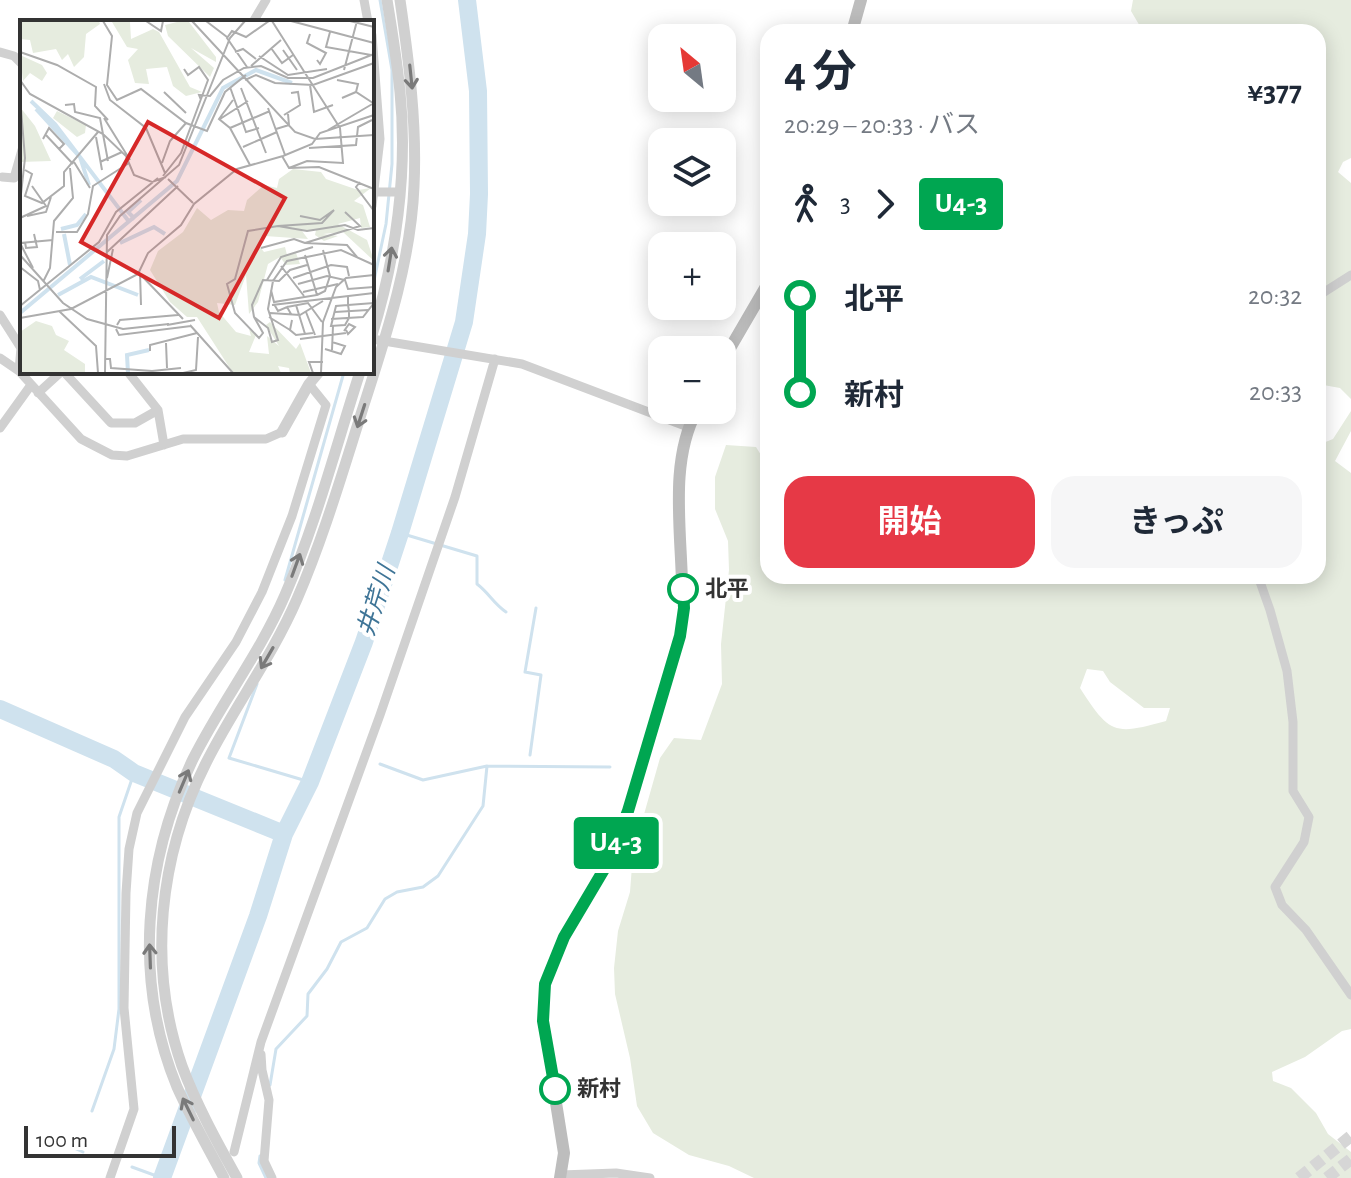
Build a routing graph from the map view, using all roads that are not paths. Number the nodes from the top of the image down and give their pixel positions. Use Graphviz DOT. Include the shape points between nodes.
graph roads {
  1 [pos="266,0"];
  2 [pos="364,0"];
  3 [pos="387,0"];
  4 [pos="400,0"];
  5 [pos="861,0"];
  6 [pos="254,20"];
  7 [pos="368,20"];
  8 [pos="854,24"];
  9 [pos="392,31"];
  10 [pos="374,36"];
  11 [pos="0,52"];
  12 [pos="20,62"];
  13 [pos="374,62"];
  14 [pos="20,157"];
  15 [pos="2,177"];
  16 [pos="374,192"];
  17 [pos="400,192"];
  18 [pos="1351,275"];
  19 [pos="1326,291"];
  20 [pos="760,297"];
  21 [pos="0,315"];
  22 [pos="736,338"];
  23 [pos="376,339"];
  24 [pos="20,346"];
  25 [pos="0,358"];
  26 [pos="492,358"];
  27 [pos="20,360"];
  28 [pos="19,371"];
  29 [pos="22,374"];
  30 [pos="59,374"];
  31 [pos="64,374"];
  32 [pos="130,374"];
  33 [pos="317,374"];
  34 [pos="359,374"];
  35 [pos="366,374"];
  36 [pos="309,384"];
  37 [pos="35,389"];
  38 [pos="158,410"];
  39 [pos="690,424"];
  40 [pos="688,427"];
  41 [pos="0,428"];
  42 [pos="282,432"];
  43 [pos="164,445"];
  44 [pos="1261,584"];
  45 [pos="200,760"];
  46 [pos="179,807"];
  47 [pos="1351,995"];
  48 [pos="261,1042"];
  49 [pos="234,1152"];
  50 [pos="566,1177"];
  51 [pos="110,1178"];
  52 [pos="224,1178"];
  53 [pos="237,1178"];
  54 [pos="272,1178"];
  55 [pos="650,1178"];
  1 -- 6 [label="street"];
  2 -- 7 [label="street"];
  3 -- 9 [label="street"];
  4 -- 23 [label="street, one-way" via="412,93 414,189 400,277"];
  5 -- 8 [label="main road"];
  9 -- 10 [label="street"];
  9 -- 17 [label="street" via="400,94"];
  11 -- 12 [label="street"];
  13 -- 16 [label="street" via="380,139"];
  14 -- 15 [label="street" via="14,178"];
  16 -- 17 [label="street"];
  23 -- 17 [label="street, one-way"];
  18 -- 19 [label="street"];
  20 -- 22 [label="main road"];
  21 -- 24 [label="street"];
  23 -- 26 [label="street"];
  25 -- 28 [label="street"];
  26 -- 40 [label="street" via="522,364"];
  26 -- 48 [label="street" via="455,497"];
  27 -- 28 [label="street"];
  29 -- 37 [label="street"];
  30 -- 37 [label="street"];
  31 -- 38 [label="street" via="111,423 135,423"];
  32 -- 38 [label="street"];
  33 -- 36 [label="street"];
  45 -- 34 [label="street, one-way" via="285,596"];
  35 -- 45 [label="street, one-way" via="317,548 296,601 272,649"];
  36 -- 42 [label="street"];
  36 -- 51 [label="street" via="326,405 277,554 248,623 185,717 137,813 126,893 124,1008 134,1109"];
  37 -- 41 [label="street"];
  37 -- 43 [label="street" via="99,451 127,456"];
  38 -- 43 [label="street"];
  39 -- 40 [label="main road"];
  40 -- 50 [label="main road" via="680,474 680,636 609,861 564,937 545,984 543,1021"];
  42 -- 43 [label="street" via="266,439 183,439"];
  44 -- 47 [label="street" via="1287,671 1293,791 1309,817 1304,842 1275,887 1282,905"];
  45 -- 46 [label="street"];
  52 -- 46 [label="street, one-way" via="177,1086 160,1034 150,967 152,884 165,827"];
  46 -- 53 [label="street" via="163,897 162,963 170,1022 183,1067"];
  48 -- 49 [label="street"];
  48 -- 54 [label="street" via="269,1100 264,1161"];
  50 -- 55 [label="street" via="616,1173"];
}
